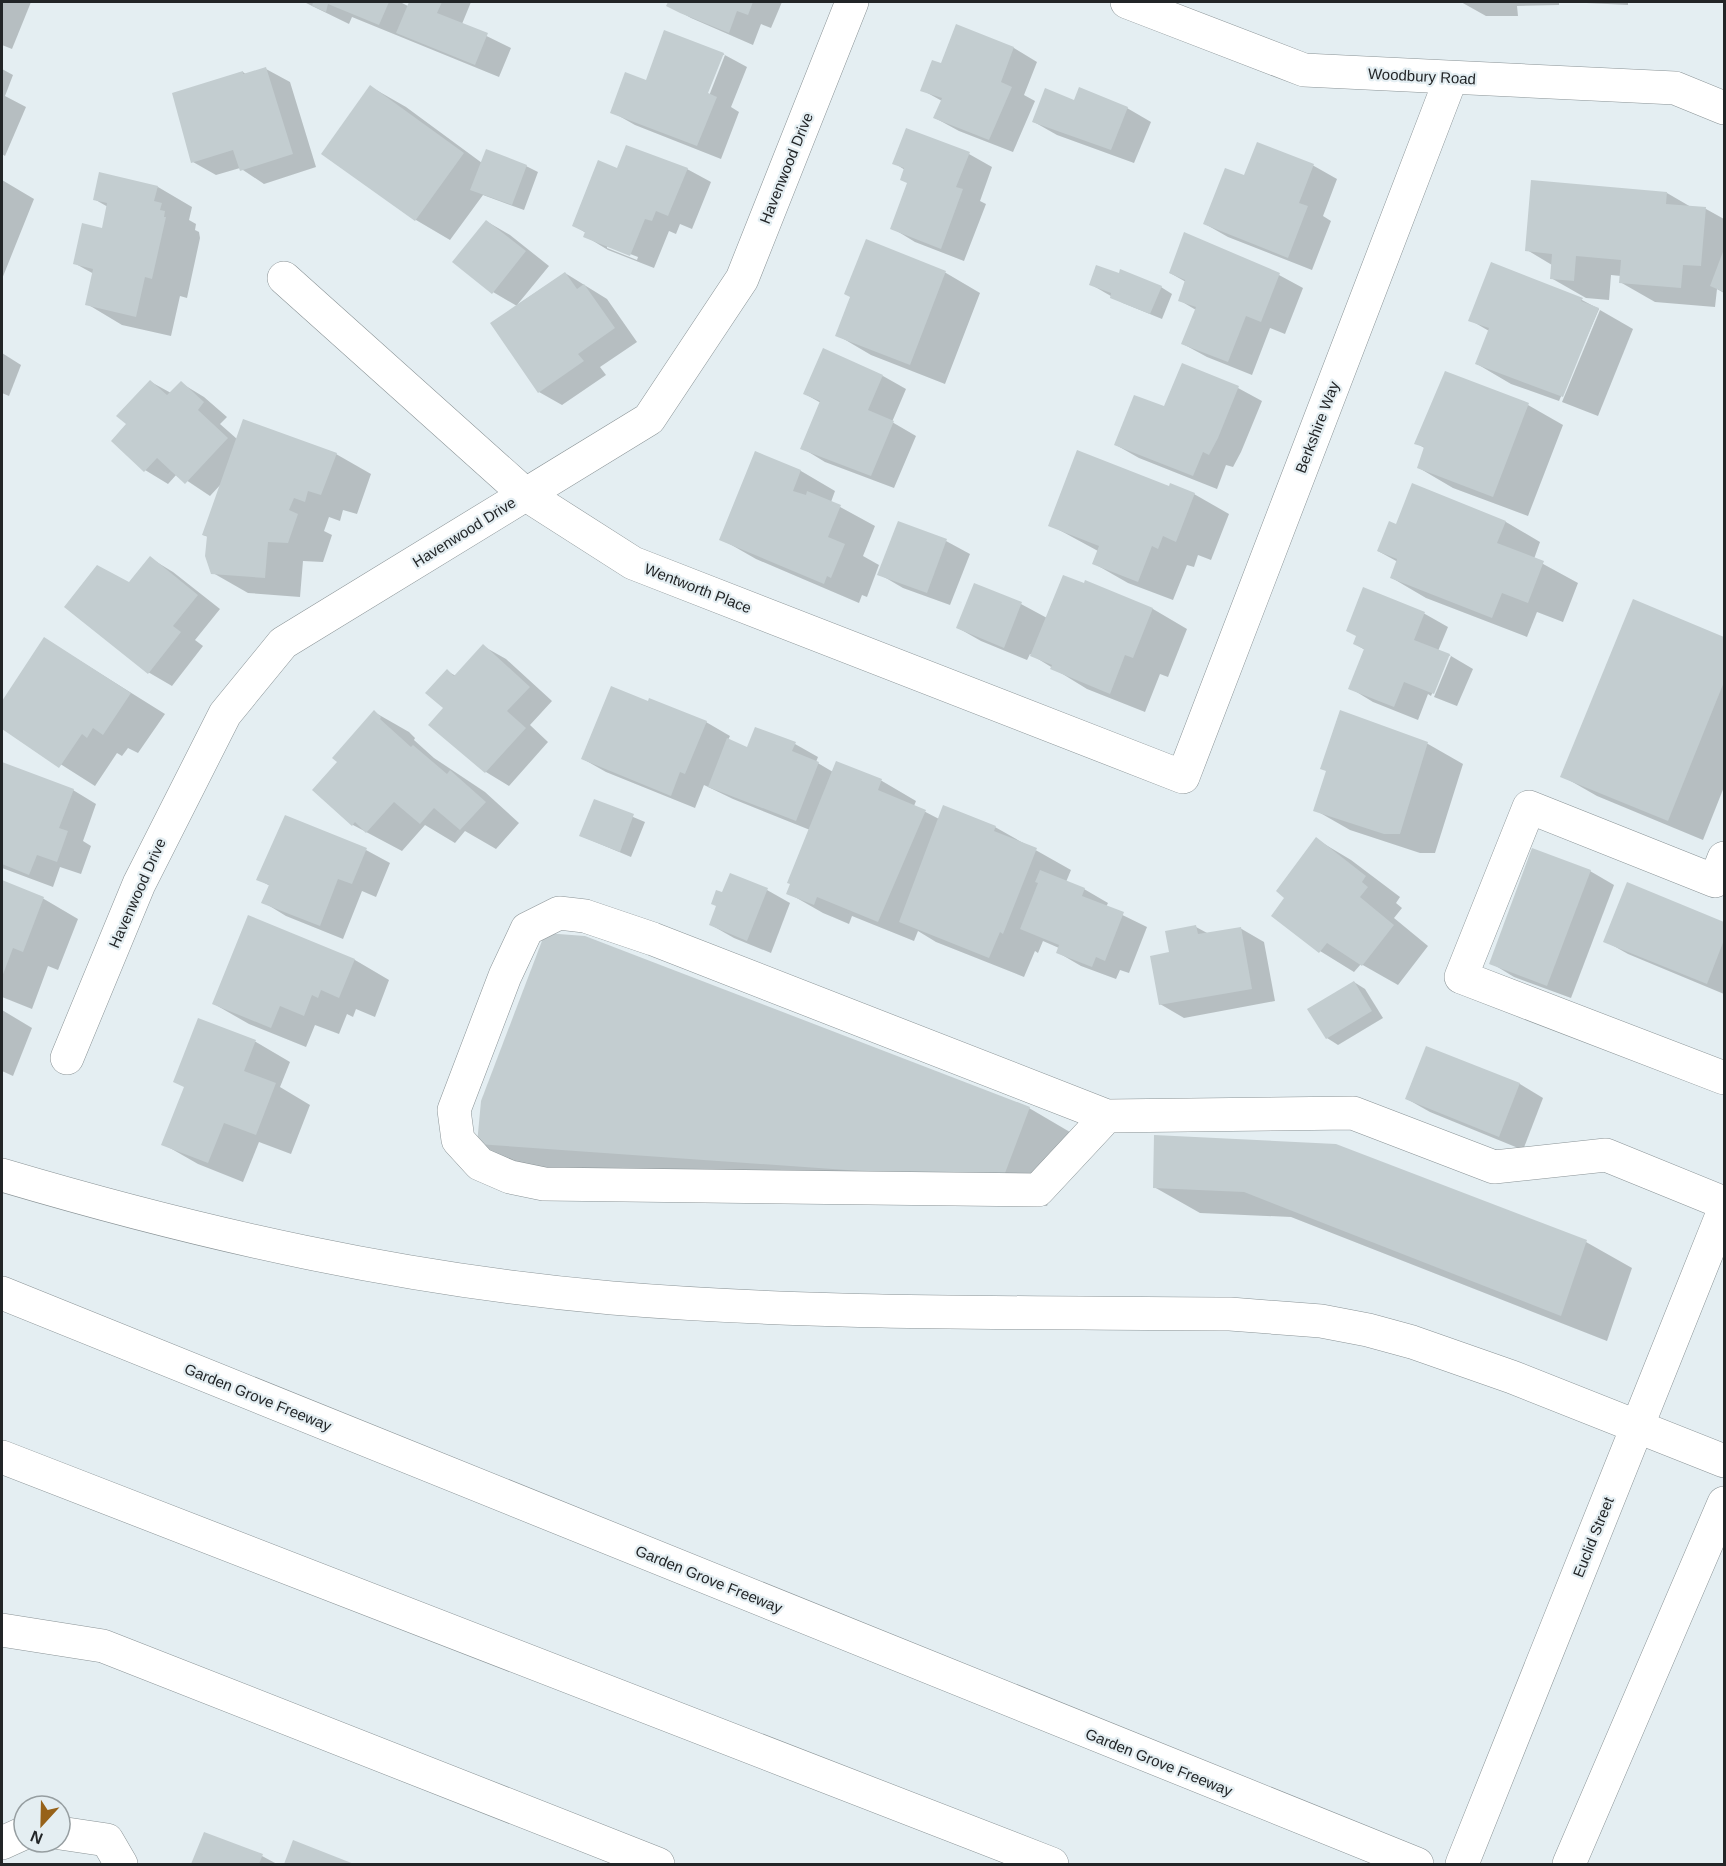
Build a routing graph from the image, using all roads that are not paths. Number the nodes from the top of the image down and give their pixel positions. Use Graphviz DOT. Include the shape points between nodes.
graph roads {
  1 [pos="852,2"];
  2 [pos="1128,2"];
  3 [pos="1451,78"];
  4 [pos="1725,108"];
  5 [pos="284,278"];
  6 [pos="525,495"];
  7 [pos="1183,777"];
  8 [pos="1725,858"];
  9 [pos="67,1058"];
  10 [pos="1725,1078"];
  11 [pos="1107,1116"];
  12 [pos="2,1175"];
  13 [pos="1725,1203"];
  14 [pos="1725,1210"];
  15 [pos="2,1293"];
  16 [pos="1638,1426"];
  17 [pos="2,1457"];
  18 [pos="1725,1461"];
  19 [pos="1725,1503"];
  20 [pos="2,1630"];
  21 [pos="72,1835"];
  22 [pos="121,1864"];
  23 [pos="658,1864"];
  24 [pos="1052,1864"];
  25 [pos="1416,1864"];
  26 [pos="1462,1864"];
  27 [pos="1569,1864"];
  1 -- 6 [label="main road, Havenwood Drive" via="742,279 649,419"];
  2 -- 3 [label="main road, Woodbury Road" via="1304,70"];
  3 -- 4 [label="main road, Woodbury Road" via="1675,88"];
  3 -- 7 [label="main road, Berkshire Way"];
  5 -- 6 [label="main road, Wentworth Place"];
  6 -- 7 [label="main road, Wentworth Place" via="633,563"];
  6 -- 9 [label="main road, Havenwood Drive" via="283,643 225,714 139,884"];
  8 -- 10 [label="main road" via="1715,881 1529,807 1461,977"];
  11 -- 11 [label="main road" via="653,939 585,916 559,913 527,929 454,1110 458,1140 480,1164 510,1177 544,1184 1038,1190"];
  11 -- 13 [label="main road" via="1353,1113 1494,1167 1605,1155"];
  12 -- 16 [label="main road" via="171,1222 317,1256 599,1296 767,1307 1230,1314 1321,1321 1412,1342"];
  14 -- 16 [label="main road, Euclid Street"];
  15 -- 25 [label="main road, Garden Grove Freeway"];
  16 -- 18 [label="main road"];
  16 -- 26 [label="main road, Euclid Street"];
  17 -- 24 [label="main road"];
  19 -- 27 [label="main road"];
  20 -- 23 [label="main road" via="103,1646"];
  21 -- 22 [label="main road" via="107,1840"];
}
